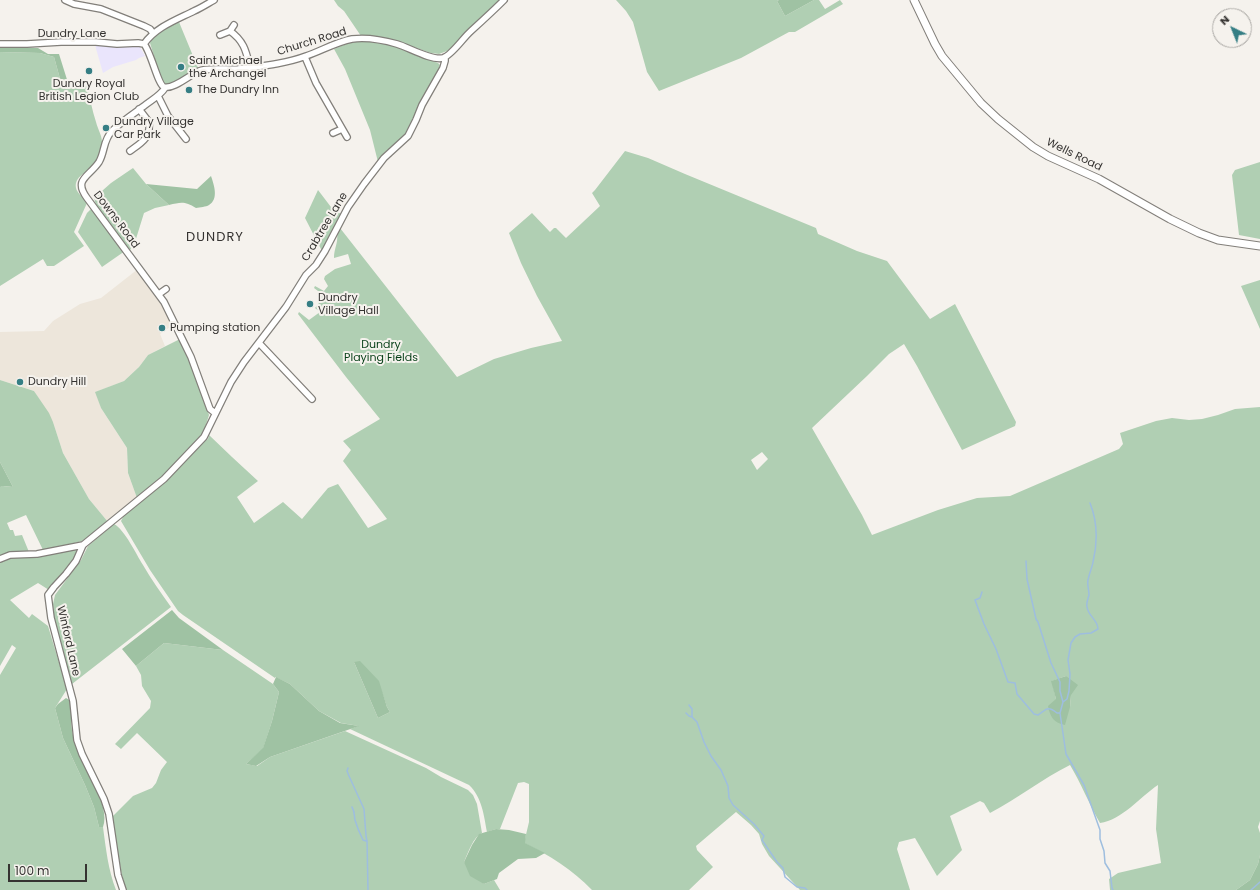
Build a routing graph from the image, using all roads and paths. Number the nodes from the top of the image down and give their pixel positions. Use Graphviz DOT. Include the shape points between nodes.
graph roads {
  1 [pos="65,0"];
  2 [pos="214,0"];
  3 [pos="504,0"];
  4 [pos="914,0"];
  5 [pos="234,25"];
  6 [pos="230,31"];
  7 [pos="154,33"];
  8 [pos="220,35"];
  9 [pos="0,44"];
  10 [pos="144,44"];
  11 [pos="305,56"];
  12 [pos="444,57"];
  13 [pos="250,67"];
  14 [pos="165,88"];
  15 [pos="158,96"];
  16 [pos="139,110"];
  17 [pos="342,129"];
  18 [pos="333,133"];
  19 [pos="185,135"];
  20 [pos="347,137"];
  21 [pos="130,151"];
  22 [pos="1260,246"];
  23 [pos="166,289"];
  24 [pos="159,294"];
  25 [pos="259,343"];
  26 [pos="312,399"];
  27 [pos="215,413"];
  28 [pos="208,429"];
  29 [pos="83,545"];
  30 [pos="0,559"];
  31 [pos="123,890"];
  1 -- 7 [label="street" via="109,12 144,26"];
  2 -- 7 [label="street"];
  3 -- 12 [label="street"];
  4 -- 22 [label="street, Wells Road" via="942,56 998,120 1033,147 1199,233 1218,240"];
  5 -- 6 [label="street"];
  6 -- 8 [label="street"];
  6 -- 13 [label="street" via="242,42"];
  7 -- 10 [label="street"];
  9 -- 10 [label="street, Dundry Lane"];
  10 -- 14 [label="street" via="160,83"];
  11 -- 12 [label="street, Church Road" via="358,38 397,44 434,58"];
  11 -- 13 [label="street, Church Road"];
  11 -- 17 [label="street" via="316,83"];
  12 -- 25 [label="street, Crabtree Lane" via="443,68 408,136 384,158 364,184 348,207 316,265"];
  13 -- 14 [label="street, Church Road" via="198,71"];
  14 -- 15 [label="street, Downs Road"];
  15 -- 16 [label="street, Downs Road"];
  15 -- 19 [label="street" via="168,116"];
  16 -- 21 [label="street" via="149,122 148,135"];
  16 -- 24 [label="street, Downs Road" via="107,137 99,162 84,178 81,187"];
  17 -- 18 [label="street"];
  17 -- 20 [label="street"];
  23 -- 24 [label="street"];
  24 -- 27 [label="street, Downs Road" via="191,357 210,409"];
  25 -- 26 [label="street"];
  25 -- 27 [label="street, Crabtree Lane" via="231,382"];
  27 -- 28 [label="street, Crabtree Lane"];
  28 -- 29 [label="street, Winford Lane" via="204,437 164,479"];
  29 -- 30 [label="street" via="37,554 10,555"];
  29 -- 31 [label="street, Winford Lane" via="76,561 48,595 51,618 73,701 77,740 109,814 118,875"];
}
